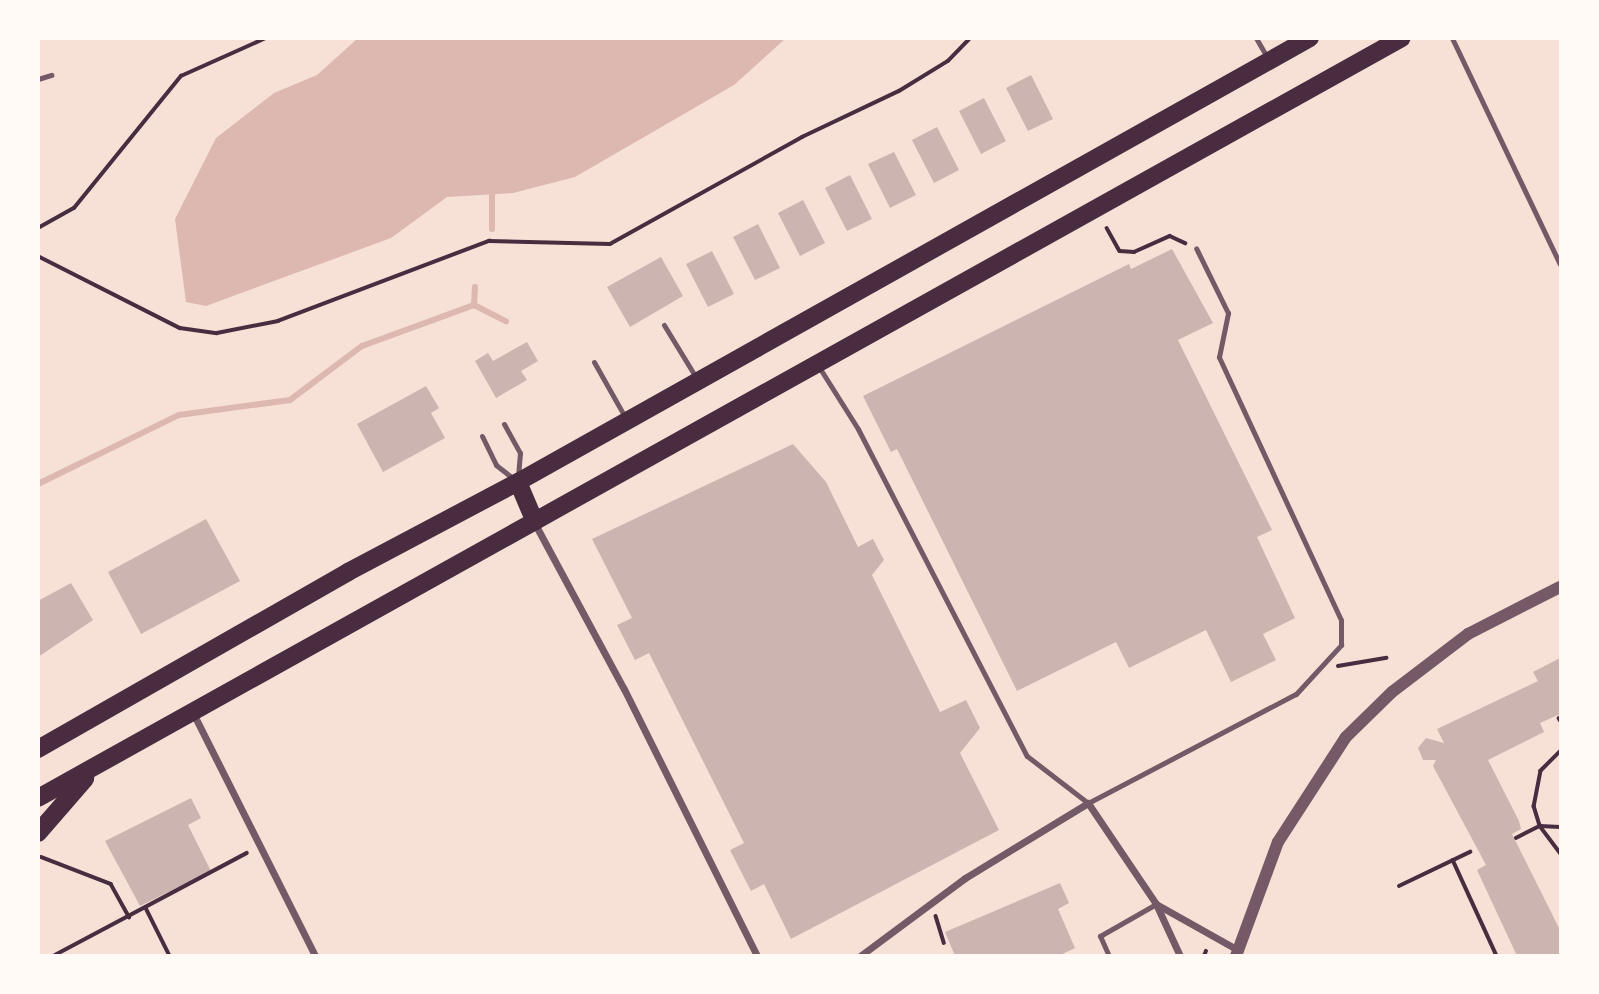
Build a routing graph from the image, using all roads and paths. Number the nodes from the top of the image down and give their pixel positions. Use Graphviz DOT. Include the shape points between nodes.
graph roads {
  1 [pos="266,38"];
  2 [pos="970,38"];
  3 [pos="1256,38"];
  4 [pos="1310,38"];
  5 [pos="1402,38"];
  6 [pos="1452,38"];
  7 [pos="1269,61"];
  8 [pos="51,75"];
  9 [pos="38,79"];
  10 [pos="38,228"];
  11 [pos="1107,228"];
  12 [pos="1196,248"];
  13 [pos="38,256"];
  14 [pos="1560,264"];
  15 [pos="664,326"];
  16 [pos="594,362"];
  17 [pos="818,365"];
  18 [pos="698,381"];
  19 [pos="627,421"];
  20 [pos="503,424"];
  21 [pos="481,436"];
  22 [pos="518,482"];
  23 [pos="535,522"];
  24 [pos="1560,587"];
  25 [pos="1386,658"];
  26 [pos="1325,666"];
  27 [pos="193,713"];
  28 [pos="38,733"];
  29 [pos="66,734"];
  30 [pos="38,749"];
  31 [pos="1560,752"];
  32 [pos="94,768"];
  33 [pos="38,798"];
  34 [pos="1088,803"];
  35 [pos="1540,826"];
  36 [pos="1560,827"];
  37 [pos="38,833"];
  38 [pos="1516,838"];
  39 [pos="1470,852"];
  40 [pos="247,853"];
  41 [pos="1560,853"];
  42 [pos="41,857"];
  43 [pos="1453,860"];
  44 [pos="1399,886"];
  45 [pos="1156,904"];
  46 [pos="146,908"];
  47 [pos="936,916"];
  48 [pos="129,917"];
  49 [pos="944,943"];
  50 [pos="1237,953"];
  51 [pos="55,955"];
  52 [pos="170,956"];
  53 [pos="315,956"];
  54 [pos="757,956"];
  55 [pos="860,956"];
  56 [pos="1110,956"];
  57 [pos="1180,956"];
  58 [pos="1497,956"];
  1 -- 10 [label="path" via="181,76 79,202"];
  2 -- 13 [label="path" via="955,55 899,91 802,138 610,244 489,241 278,321 217,333 180,328"];
  3 -- 7 [label="lane"];
  4 -- 7 [label="main road"];
  5 -- 17 [label="main road"];
  6 -- 14 [label="lane"];
  7 -- 18 [label="main road"];
  8 -- 9 [label="lane"];
  11 -- 12 [label="path" via="1120,251 1134,252 1170,236"];
  12 -- 26 [label="lane" via="1228,313 1220,357 1341,620 1340,645"];
  15 -- 18 [label="lane"];
  16 -- 19 [label="lane"];
  17 -- 23 [label="main road"];
  17 -- 34 [label="lane" via="858,429 1027,756"];
  18 -- 19 [label="main road"];
  19 -- 22 [label="main road"];
  20 -- 22 [label="lane" via="520,453"];
  21 -- 22 [label="lane" via="496,464"];
  22 -- 23 [label="main road"];
  22 -- 29 [label="main road" via="348,572"];
  23 -- 27 [label="main road"];
  23 -- 54 [label="street"];
  24 -- 50 [label="street" via="1468,634 1392,692 1346,737 1278,842"];
  25 -- 26 [label="path"];
  26 -- 34 [label="lane" via="1296,694"];
  27 -- 32 [label="main road"];
  27 -- 53 [label="street"];
  28 -- 29 [label="main road"];
  29 -- 30 [label="main road"];
  31 -- 35 [label="path" via="1541,771 1534,788"];
  32 -- 33 [label="main road"];
  32 -- 37 [label="main road"];
  34 -- 45 [label="street"];
  34 -- 55 [label="street" via="965,878"];
  35 -- 36 [label="path"];
  35 -- 38 [label="path"];
  35 -- 41 [label="path"];
  39 -- 43 [label="path"];
  40 -- 46 [label="path"];
  42 -- 48 [label="path" via="111,884"];
  43 -- 44 [label="path"];
  43 -- 58 [label="path"];
  45 -- 50 [label="street"];
  45 -- 56 [label="lane" via="1100,936"];
  45 -- 57 [label="street"];
  46 -- 48 [label="path"];
  46 -- 52 [label="path"];
  47 -- 49 [label="path"];
  48 -- 51 [label="path"];
}
